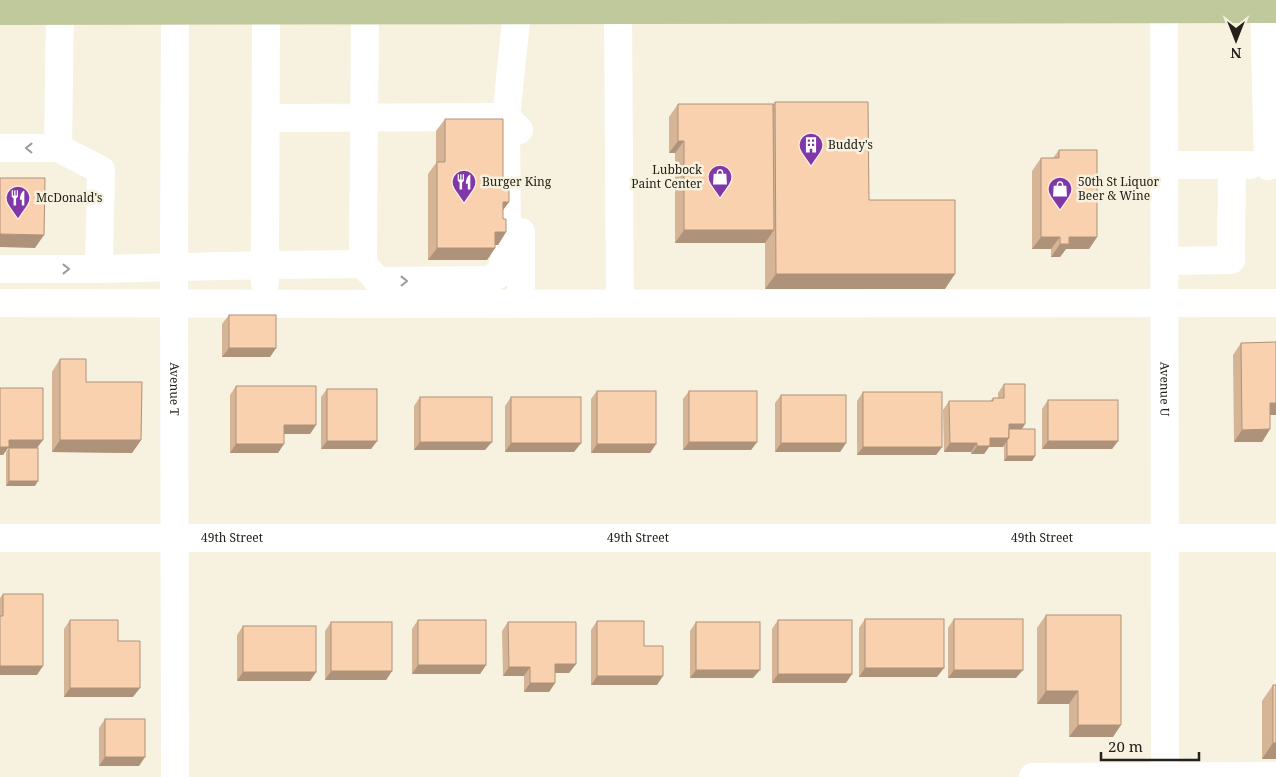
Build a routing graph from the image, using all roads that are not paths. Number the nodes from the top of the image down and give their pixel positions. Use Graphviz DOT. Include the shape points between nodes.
graph roads {
  1 [pos="175,5"];
  2 [pos="420,5"];
  3 [pos="517,5"];
  4 [pos="838,5"];
  5 [pos="927,5"];
  6 [pos="1054,5"];
  7 [pos="1164,5"];
  8 [pos="607,7"];
  9 [pos="1270,9"];
  10 [pos="60,10"];
  11 [pos="266,10"];
  12 [pos="365,10"];
  13 [pos="0,11"];
  14 [pos="1271,107"];
  15 [pos="364,117"];
  16 [pos="506,117"];
  17 [pos="266,118"];
  18 [pos="0,148"];
  19 [pos="58,148"];
  20 [pos="1164,165"];
  21 [pos="1232,165"];
  22 [pos="1272,166"];
  23 [pos="0,259"];
  24 [pos="1164,261"];
  25 [pos="363,264"];
  26 [pos="265,265"];
  27 [pos="174,267"];
  28 [pos="0,269"];
  29 [pos="39,269"];
  30 [pos="99,269"];
  31 [pos="0,303"];
  32 [pos="1276,303"];
  33 [pos="174,304"];
  34 [pos="265,304"];
  35 [pos="362,304"];
  36 [pos="521,304"];
  37 [pos="620,304"];
  38 [pos="1164,304"];
  39 [pos="0,538"];
  40 [pos="174,538"];
  41 [pos="1164,538"];
  42 [pos="1276,538"];
  43 [pos="1276,776"];
  44 [pos="175,777"];
  45 [pos="1033,777"];
  46 [pos="1164,777"];
  1 -- 10 [label="main road"];
  1 -- 11 [label="main road"];
  1 -- 27 [label="street, Avenue T"];
  2 -- 3 [label="main road"];
  2 -- 12 [label="main road"];
  3 -- 8 [label="main road"];
  3 -- 16 [label="street"];
  4 -- 5 [label="main road"];
  4 -- 8 [label="main road"];
  5 -- 6 [label="main road"];
  6 -- 7 [label="main road"];
  7 -- 9 [label="main road"];
  7 -- 20 [label="street, Avenue U"];
  8 -- 37 [label="street"];
  9 -- 14 [label="street"];
  10 -- 13 [label="main road"];
  10 -- 19 [label="street"];
  11 -- 12 [label="main road"];
  11 -- 17 [label="street"];
  12 -- 15 [label="street"];
  14 -- 22 [label="street"];
  15 -- 16 [label="street"];
  15 -- 17 [label="street"];
  15 -- 25 [label="street"];
  25 -- 16 [label="street, one-way" via="378,281 489,280 500,272 507,237"];
  16 -- 36 [label="street" via="521,132"];
  17 -- 26 [label="street"];
  19 -- 18 [label="street, one-way"];
  19 -- 30 [label="street" via="101,170"];
  20 -- 21 [label="street"];
  20 -- 24 [label="street, Avenue U"];
  21 -- 22 [label="street"];
  21 -- 24 [label="street" via="1231,260"];
  23 -- 29 [label="street"];
  24 -- 38 [label="street, Avenue U"];
  25 -- 26 [label="street"];
  25 -- 35 [label="street"];
  26 -- 27 [label="street"];
  26 -- 34 [label="street"];
  27 -- 30 [label="street"];
  27 -- 33 [label="street, Avenue T"];
  28 -- 29 [label="street"];
  29 -- 30 [label="street, one-way"];
  31 -- 33 [label="street"];
  32 -- 38 [label="street"];
  33 -- 34 [label="street"];
  33 -- 40 [label="street, Avenue T"];
  34 -- 35 [label="street"];
  35 -- 36 [label="street"];
  36 -- 37 [label="street"];
  37 -- 38 [label="street"];
  38 -- 41 [label="street, Avenue U"];
  39 -- 40 [label="street, 49th Street"];
  40 -- 41 [label="street, 49th Street"];
  40 -- 44 [label="street, Avenue T"];
  41 -- 42 [label="street, 49th Street"];
  41 -- 46 [label="street, Avenue U"];
  43 -- 46 [label="street"];
  45 -- 46 [label="street"];
}
